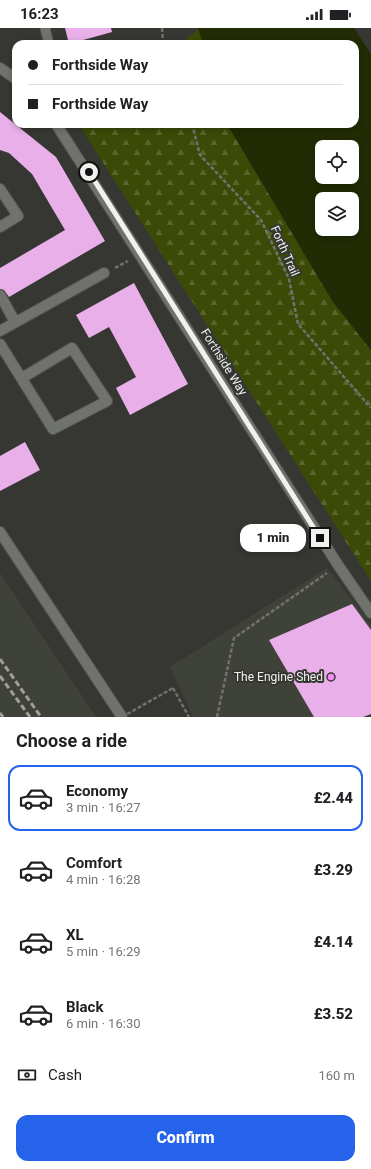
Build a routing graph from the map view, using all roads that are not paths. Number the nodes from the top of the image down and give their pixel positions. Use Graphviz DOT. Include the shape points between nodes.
graph roads {
  1 [pos="45,28"];
  2 [pos="49,40"];
  3 [pos="0,68"];
  4 [pos="12,76"];
  5 [pos="59,128"];
  6 [pos="0,189"];
  7 [pos="0,227"];
  8 [pos="104,273"];
  9 [pos="0,295"];
  10 [pos="15,322"];
  11 [pos="0,331"];
  12 [pos="0,344"];
  13 [pos="22,378"];
  14 [pos="0,532"];
  15 [pos="371,613"];
  16 [pos="122,717"];
  1 -- 2 [label="lane"];
  3 -- 4 [label="street"];
  5 -- 15 [label="street, Forthside Way" via="338,566"];
  6 -- 7 [label="street" via="18,216"];
  8 -- 10 [label="street"];
  9 -- 10 [label="street"];
  10 -- 11 [label="street"];
  12 -- 13 [label="street"];
  13 -- 13 [label="street" via="53,429 107,401 72,348"];
  14 -- 16 [label="street"];
}
